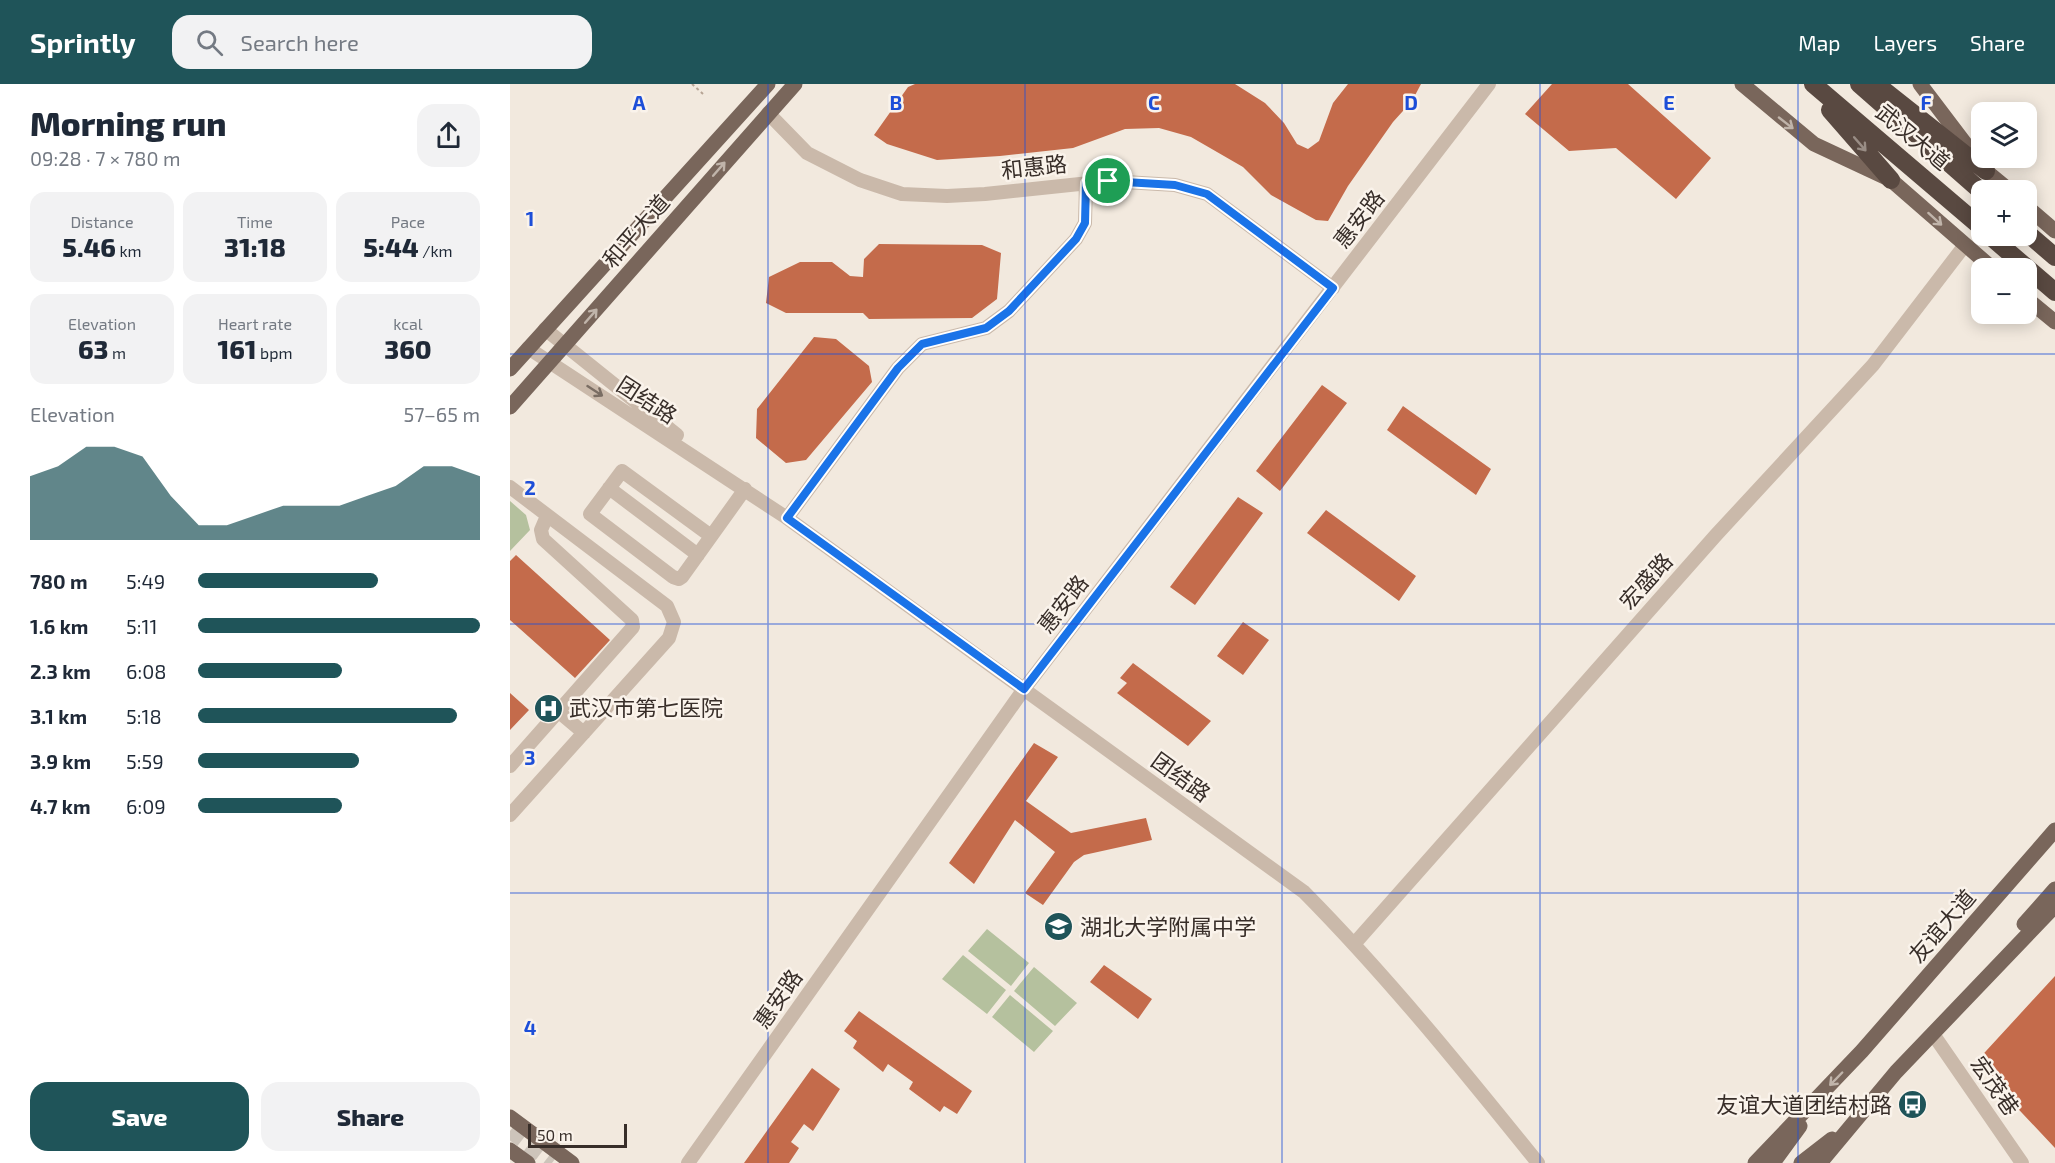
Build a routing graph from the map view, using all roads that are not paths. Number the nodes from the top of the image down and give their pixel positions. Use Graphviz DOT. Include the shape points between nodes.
graph roads {
  1 [pos="768,84"];
  2 [pos="795,84"];
  3 [pos="1489,84"];
  4 [pos="1742,84"];
  5 [pos="1807,84"];
  6 [pos="1813,84"];
  7 [pos="1859,84"];
  8 [pos="1876,84"];
  9 [pos="1920,84"];
  10 [pos="768,113"];
  11 [pos="1986,171"];
  12 [pos="1891,180"];
  13 [pos="1997,180"];
  14 [pos="1971,182"];
  15 [pos="1086,183"];
  16 [pos="2037,215"];
  17 [pos="1971,218"];
  18 [pos="2055,231"];
  19 [pos="2037,241"];
  20 [pos="1965,245"];
  21 [pos="2002,246"];
  22 [pos="2055,257"];
  23 [pos="1980,258"];
  24 [pos="1333,288"];
  25 [pos="2055,292"];
  26 [pos="2037,307"];
  27 [pos="2055,322"];
  28 [pos="545,329"];
  29 [pos="565,346"];
  30 [pos="528,348"];
  31 [pos="550,363"];
  32 [pos="510,369"];
  33 [pos="510,407"];
  34 [pos="510,487"];
  35 [pos="609,488"];
  36 [pos="743,488"];
  37 [pos="547,516"];
  38 [pos="787,518"];
  39 [pos="711,536"];
  40 [pos="698,555"];
  41 [pos="600,556"];
  42 [pos="584,576"];
  43 [pos="1024,689"];
  44 [pos="559,712"];
  45 [pos="584,733"];
  46 [pos="510,766"];
  47 [pos="510,815"];
  48 [pos="2055,830"];
  49 [pos="2055,844"];
  50 [pos="2055,889"];
  51 [pos="2055,906"];
  52 [pos="1355,943"];
  53 [pos="1933,1034"];
  54 [pos="1862,1051"];
  55 [pos="1896,1072"];
  56 [pos="1820,1096"];
  57 [pos="510,1117"];
  58 [pos="510,1150"];
  59 [pos="1809,1161"];
  60 [pos="528,1163"];
  61 [pos="572,1163"];
  62 [pos="688,1163"];
  63 [pos="1538,1163"];
  64 [pos="1755,1163"];
  65 [pos="1773,1163"];
  66 [pos="2022,1163"];
  1 -- 28 [label="main road, 和平大道"];
  2 -- 10 [label="main road, 和平大道"];
  3 -- 24 [label="street, 惠安路"];
  4 -- 12 [label="main road, one-way" via="1814,144"];
  5 -- 12 [label="highway, one-way"];
  6 -- 17 [label="highway, 武汉大道"];
  7 -- 14 [label="highway, 武汉大道"];
  8 -- 11 [label="highway"];
  9 -- 11 [label="main road"];
  10 -- 15 [label="street, 和惠路" via="807,153 860,180 902,194 976,195"];
  29 -- 10 [label="main road, 和平大道, one-way"];
  11 -- 13 [label="main road"];
  12 -- 20 [label="main road, one-way"];
  15 -- 24 [label="street, 和惠路" via="1175,185 1207,194"];
  15 -- 38 [label="street" via="1085,223 1076,239 1009,311 986,328 922,344 898,368"];
  16 -- 18 [label="main road"];
  19 -- 22 [label="highway"];
  20 -- 23 [label="main road"];
  20 -- 52 [label="street, 宏盛路" via="1873,365 1716,535"];
  21 -- 25 [label="highway"];
  24 -- 43 [label="street, 惠安路"];
  26 -- 27 [label="main road"];
  28 -- 29 [label="street, 团结路"];
  28 -- 30 [label="main road, 和平大道"];
  29 -- 31 [label="main road, 和平大道"];
  29 -- 36 [label="street, 团结路"];
  30 -- 31 [label="street, 团结路"];
  30 -- 32 [label="main road, 和平大道"];
  31 -- 33 [label="main road, 和平大道"];
  31 -- 36 [label="street, 团结路, one-way"];
  34 -- 37 [label="street"];
  35 -- 39 [label="street" via="622,471"];
  35 -- 40 [label="street"];
  35 -- 40 [label="street" via="590,514 673,577 682,577"];
  36 -- 38 [label="street, 团结路"];
  36 -- 39 [label="street"];
  37 -- 41 [label="street"];
  37 -- 42 [label="street" via="541,536"];
  38 -- 43 [label="street, 团结路"];
  39 -- 40 [label="street"];
  41 -- 42 [label="street"];
  41 -- 45 [label="street" via="667,606 674,628"];
  42 -- 44 [label="street" via="632,620 633,627"];
  43 -- 52 [label="street, 团结路" via="1304,892"];
  43 -- 62 [label="street, 惠安路"];
  44 -- 45 [label="street"];
  44 -- 46 [label="street"];
  45 -- 47 [label="street"];
  48 -- 54 [label="main road, 友谊大道"];
  49 -- 54 [label="main road, 友谊大道"];
  50 -- 55 [label="main road"];
  51 -- 53 [label="main road"];
  52 -- 63 [label="street, 团结路"];
  53 -- 55 [label="main road"];
  53 -- 66 [label="street, 宏茂巷"];
  54 -- 56 [label="main road, 友谊大道, one-way"];
  55 -- 59 [label="main road" via="1850,1126"];
  56 -- 64 [label="main road, 友谊大道"];
  56 -- 65 [label="main road"];
  57 -- 61 [label="main road"];
  58 -- 60 [label="main road"];
}
